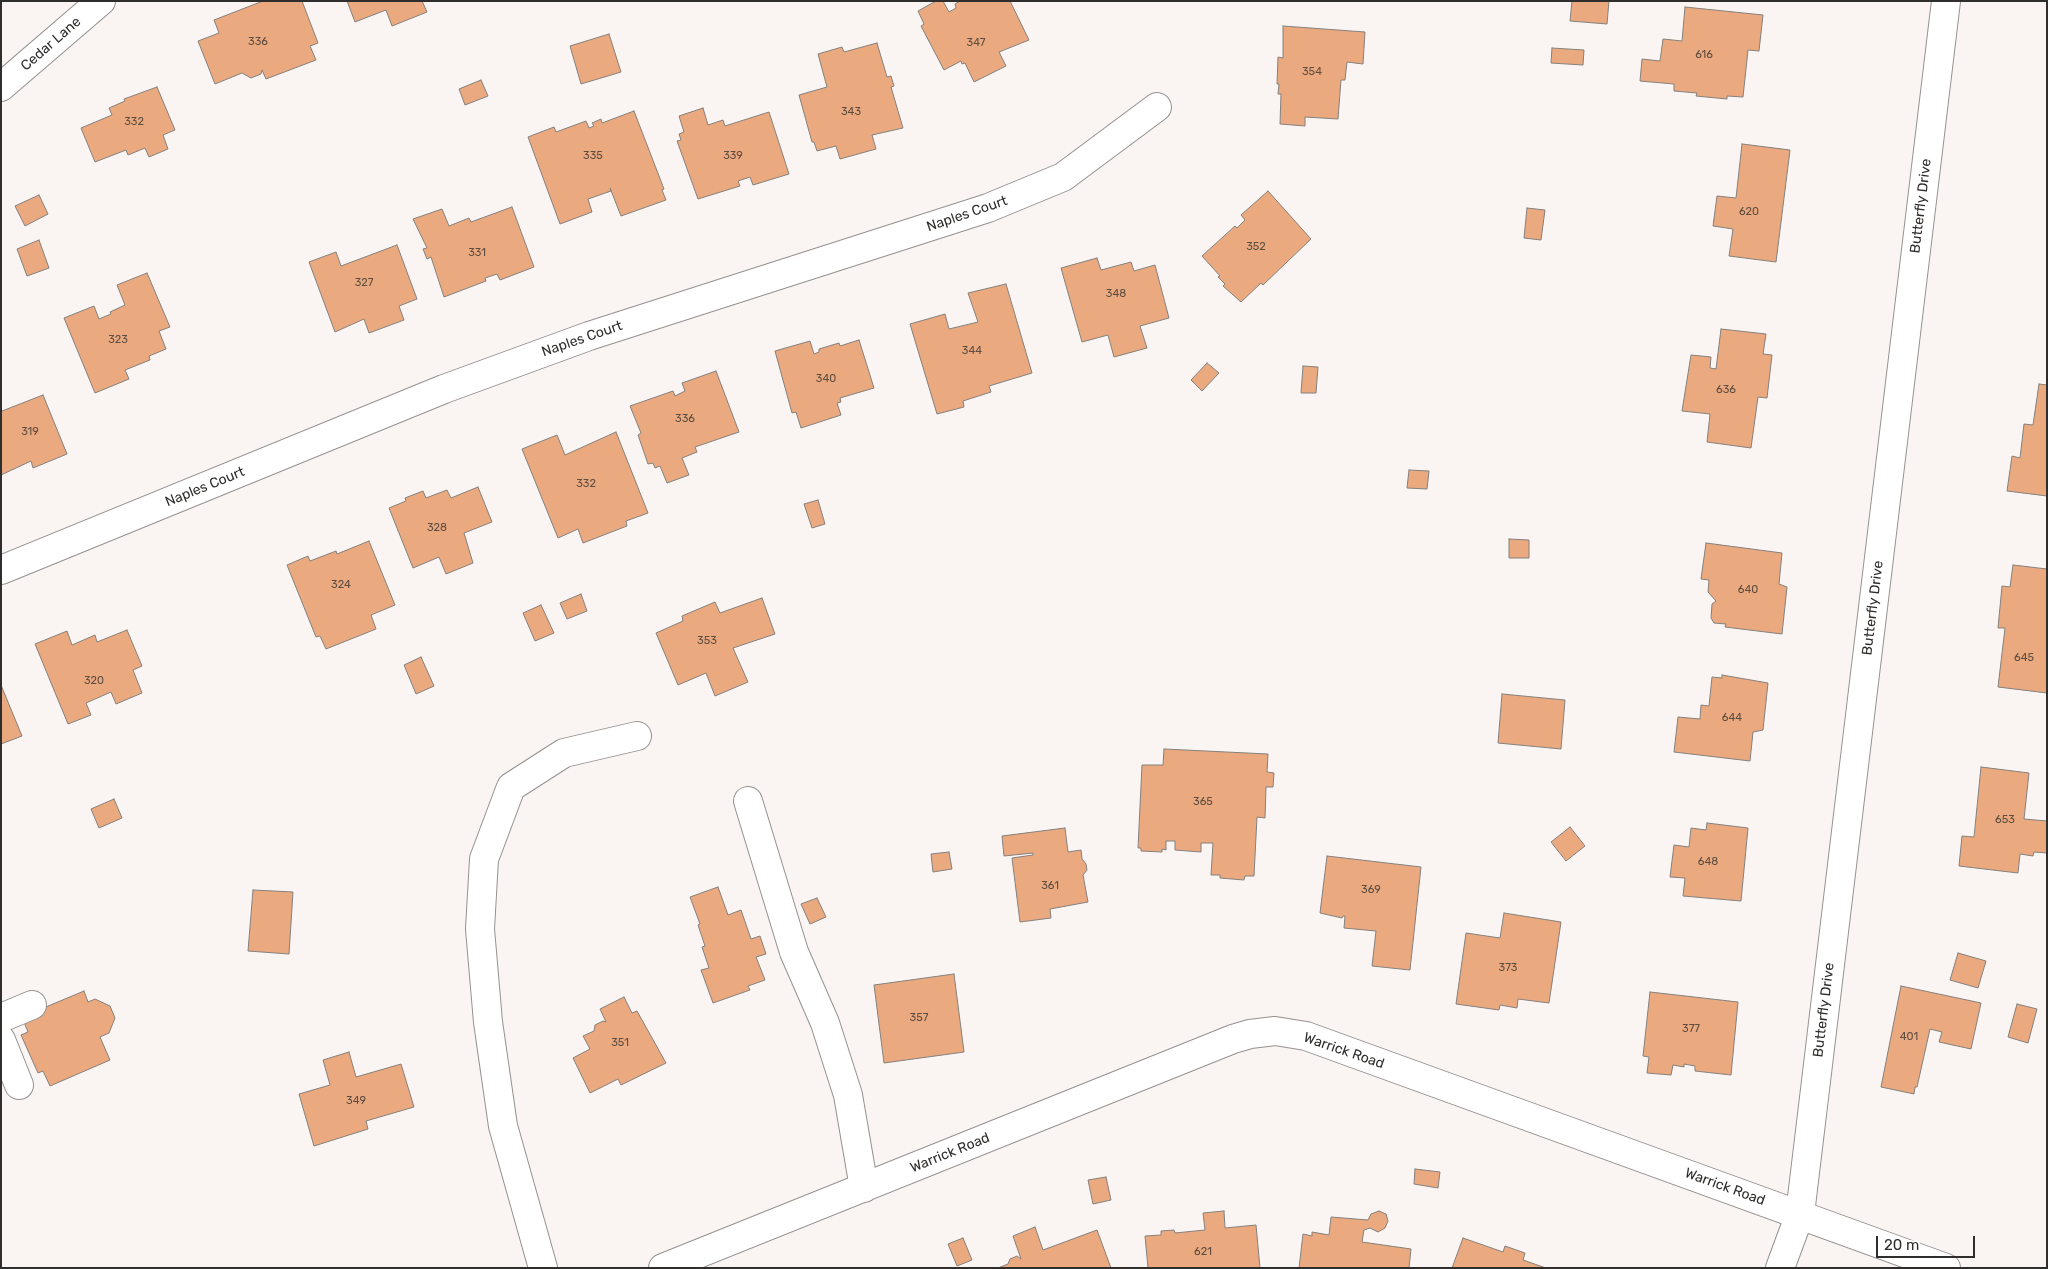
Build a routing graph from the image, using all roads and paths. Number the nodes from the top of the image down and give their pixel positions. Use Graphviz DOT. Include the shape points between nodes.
graph roads {
  1 [pos="101,1"];
  2 [pos="1946,1"];
  3 [pos="1,87"];
  4 [pos="1157,107"];
  5 [pos="1,570"];
  6 [pos="637,736"];
  7 [pos="748,801"];
  8 [pos="32,1004"];
  9 [pos="1,1018"];
  10 [pos="1,1040"];
  11 [pos="19,1085"];
  12 [pos="864,1188"];
  13 [pos="1800,1214"];
  14 [pos="543,1268"];
  15 [pos="663,1268"];
  16 [pos="1780,1268"];
  17 [pos="1946,1268"];
  1 -- 3 [label="street, Cedar Lane"];
  2 -- 13 [label="street, Butterfly Drive"];
  4 -- 5 [label="street, Naples Court" via="1063,177 988,208 589,336 444,389"];
  6 -- 14 [label="street" via="564,753 511,787 484,859 480,930 488,1022 503,1126"];
  7 -- 12 [label="street" via="794,952 825,1023 848,1095"];
  8 -- 9 [label="street"];
  10 -- 11 [label="street"];
  12 -- 13 [label="street, Warrick Road" via="1233,1039 1275,1032 1306,1036"];
  12 -- 15 [label="street, Warrick Road"];
  13 -- 16 [label="street, Butterfly Drive"];
  13 -- 17 [label="street, Warrick Road"];
}
